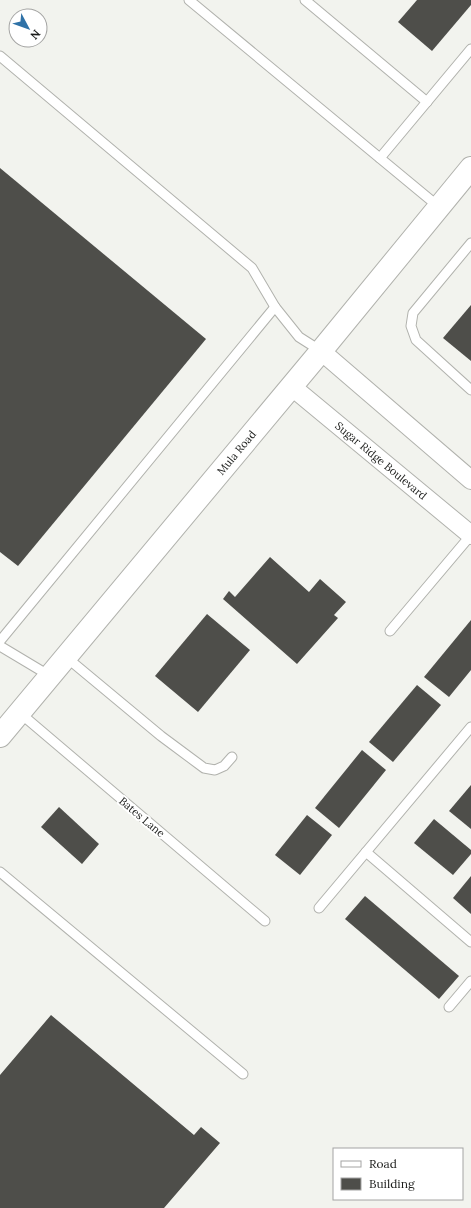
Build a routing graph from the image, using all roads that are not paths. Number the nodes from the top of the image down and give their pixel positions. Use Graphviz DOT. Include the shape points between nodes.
graph roads {
  1 [pos="189,0"];
  2 [pos="306,0"];
  3 [pos="471,49"];
  4 [pos="0,56"];
  5 [pos="427,102"];
  6 [pos="380,158"];
  7 [pos="471,168"];
  8 [pos="439,208"];
  9 [pos="471,243"];
  10 [pos="275,307"];
  11 [pos="321,351"];
  12 [pos="291,386"];
  13 [pos="471,390"];
  14 [pos="471,480"];
  15 [pos="471,535"];
  16 [pos="390,631"];
  17 [pos="0,640"];
  18 [pos="0,646"];
  19 [pos="66,657"];
  20 [pos="50,676"];
  21 [pos="20,713"];
  22 [pos="471,727"];
  23 [pos="0,736"];
  24 [pos="232,757"];
  25 [pos="366,852"];
  26 [pos="0,872"];
  27 [pos="319,908"];
  28 [pos="265,920"];
  29 [pos="471,942"];
  30 [pos="471,981"];
  31 [pos="449,1008"];
  32 [pos="243,1074"];
  1 -- 6 [label="lane"];
  2 -- 5 [label="lane"];
  3 -- 5 [label="lane"];
  4 -- 10 [label="lane" via="252,268"];
  5 -- 6 [label="lane"];
  6 -- 8 [label="lane"];
  7 -- 8 [label="street, Mula Road"];
  8 -- 11 [label="street, Mula Road"];
  9 -- 13 [label="lane" via="414,314 411,326 416,340"];
  10 -- 11 [label="lane" via="298,337"];
  10 -- 17 [label="lane"];
  11 -- 12 [label="street, Mula Road"];
  11 -- 14 [label="street"];
  12 -- 15 [label="street, Sugar Ridge Boulevard"];
  12 -- 19 [label="street, Mula Road"];
  15 -- 16 [label="lane"];
  18 -- 20 [label="lane"];
  19 -- 20 [label="street, Mula Road"];
  19 -- 24 [label="lane" via="204,768 214,770 224,766"];
  20 -- 21 [label="street, Mula Road"];
  21 -- 23 [label="street, Mula Road"];
  21 -- 28 [label="lane, Bates Lane"];
  22 -- 25 [label="lane"];
  25 -- 27 [label="lane"];
  25 -- 29 [label="lane"];
  26 -- 32 [label="lane"];
  30 -- 31 [label="lane"];
}
